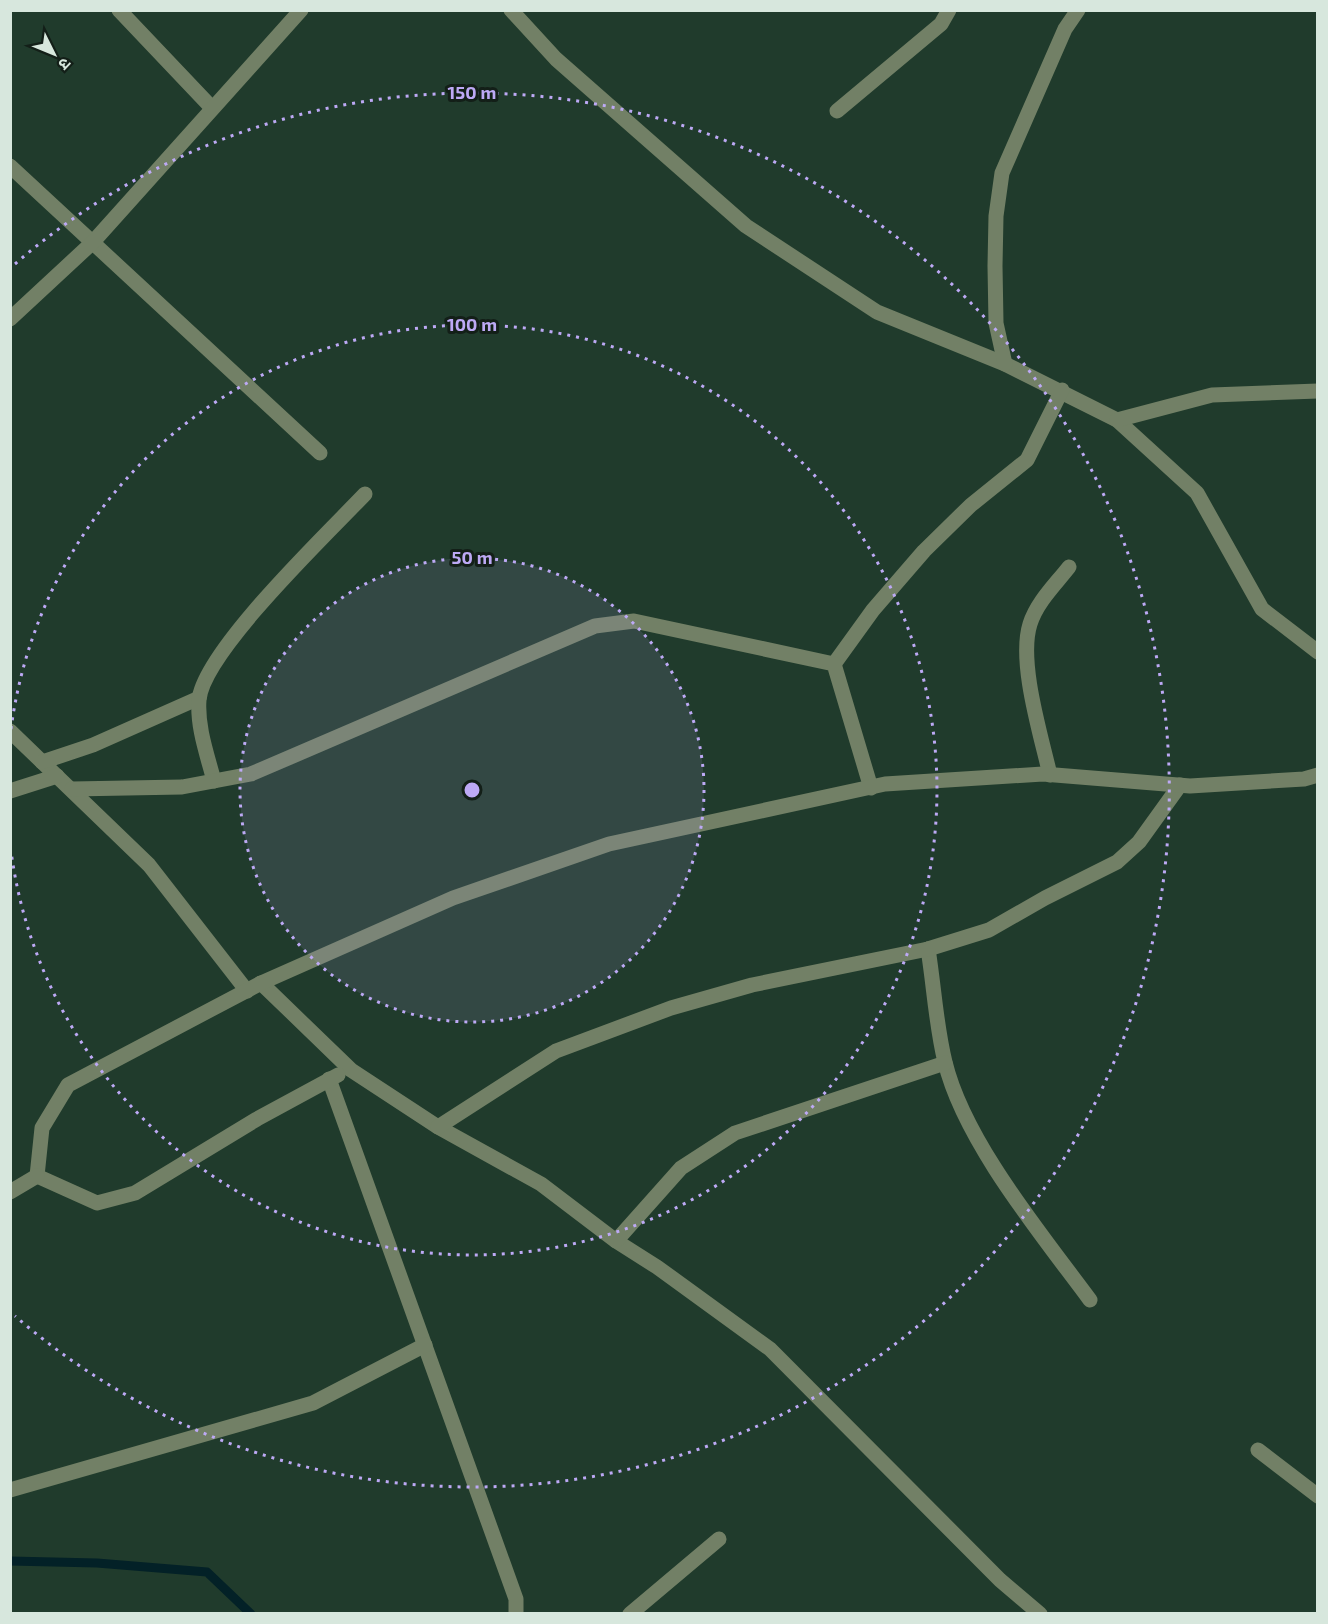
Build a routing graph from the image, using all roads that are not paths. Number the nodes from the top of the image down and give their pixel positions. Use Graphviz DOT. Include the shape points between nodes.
graph roads {
  1 [pos="119,10"];
  2 [pos="301,10"];
  3 [pos="511,10"];
  4 [pos="949,10"];
  5 [pos="1078,10"];
  6 [pos="212,108"];
  7 [pos="837,111"];
  8 [pos="10,165"];
  9 [pos="93,242"];
  10 [pos="10,319"];
  11 [pos="1005,364"];
  12 [pos="1062,390"];
  13 [pos="1317,391"];
  14 [pos="1117,420"];
  15 [pos="320,453"];
  16 [pos="365,494"];
  17 [pos="1069,567"];
  18 [pos="1317,652"];
  19 [pos="834,664"];
  20 [pos="199,698"];
  21 [pos="10,731"];
  22 [pos="42,762"];
  23 [pos="1050,775"];
  24 [pos="1317,775"];
  25 [pos="57,776"];
  26 [pos="214,781"];
  27 [pos="1180,785"];
  28 [pos="871,788"];
  29 [pos="72,789"];
  30 [pos="10,791"];
  31 [pos="928,949"];
  32 [pos="261,984"];
  33 [pos="247,991"];
  34 [pos="945,1063"];
  35 [pos="351,1070"];
  36 [pos="329,1079"];
  37 [pos="438,1127"];
  38 [pos="38,1176"];
  39 [pos="10,1192"];
  40 [pos="616,1241"];
  41 [pos="1090,1300"];
  42 [pos="425,1345"];
  43 [pos="1258,1449"];
  44 [pos="10,1490"];
  45 [pos="1317,1496"];
  46 [pos="719,1539"];
  47 [pos="516,1614"];
  48 [pos="630,1614"];
  49 [pos="1040,1614"];
  1 -- 6 [label="street"];
  2 -- 6 [label="street"];
  3 -- 11 [label="street" via="556,59 746,226 877,312"];
  4 -- 7 [label="street" via="941,24"];
  5 -- 11 [label="street" via="1065,29 1002,173 995,266 996,322"];
  6 -- 9 [label="street"];
  8 -- 9 [label="street"];
  9 -- 10 [label="street"];
  9 -- 15 [label="street"];
  11 -- 12 [label="street"];
  12 -- 14 [label="street"];
  12 -- 19 [label="street" via="1027,460 971,505 924,551 873,610"];
  13 -- 14 [label="street" via="1212,395"];
  14 -- 18 [label="street" via="1197,493 1262,609"];
  16 -- 20 [label="street" via="251,616 209,669"];
  17 -- 23 [label="street" via="1040,603 1030,626 1026,660"];
  19 -- 26 [label="street" via="634,621 595,626 251,774"];
  19 -- 28 [label="street"];
  20 -- 22 [label="street" via="93,745"];
  20 -- 26 [label="street" via="201,732"];
  21 -- 22 [label="street"];
  22 -- 25 [label="street"];
  23 -- 27 [label="street"];
  23 -- 28 [label="street"];
  24 -- 27 [label="street" via="1304,779"];
  25 -- 29 [label="street"];
  25 -- 30 [label="street"];
  26 -- 29 [label="street" via="182,787"];
  27 -- 31 [label="street" via="1139,842 1117,862 989,930"];
  28 -- 32 [label="street" via="609,844 453,898"];
  29 -- 33 [label="street" via="149,864"];
  31 -- 34 [label="street"];
  31 -- 37 [label="street" via="752,985 671,1008 556,1051"];
  32 -- 33 [label="street"];
  32 -- 35 [label="street"];
  33 -- 38 [label="street" via="68,1085 42,1128"];
  34 -- 40 [label="street" via="735,1133 681,1168"];
  34 -- 41 [label="street" via="966,1115 1008,1188"];
  35 -- 36 [label="street"];
  35 -- 37 [label="street"];
  36 -- 38 [label="street" via="135,1193 97,1203"];
  36 -- 42 [label="street"];
  37 -- 40 [label="street" via="541,1184"];
  38 -- 39 [label="street"];
  40 -- 49 [label="street" via="770,1349 1000,1580"];
  42 -- 44 [label="street" via="313,1403"];
  42 -- 47 [label="street" via="516,1599"];
  43 -- 45 [label="street"];
  46 -- 48 [label="street"];
}
